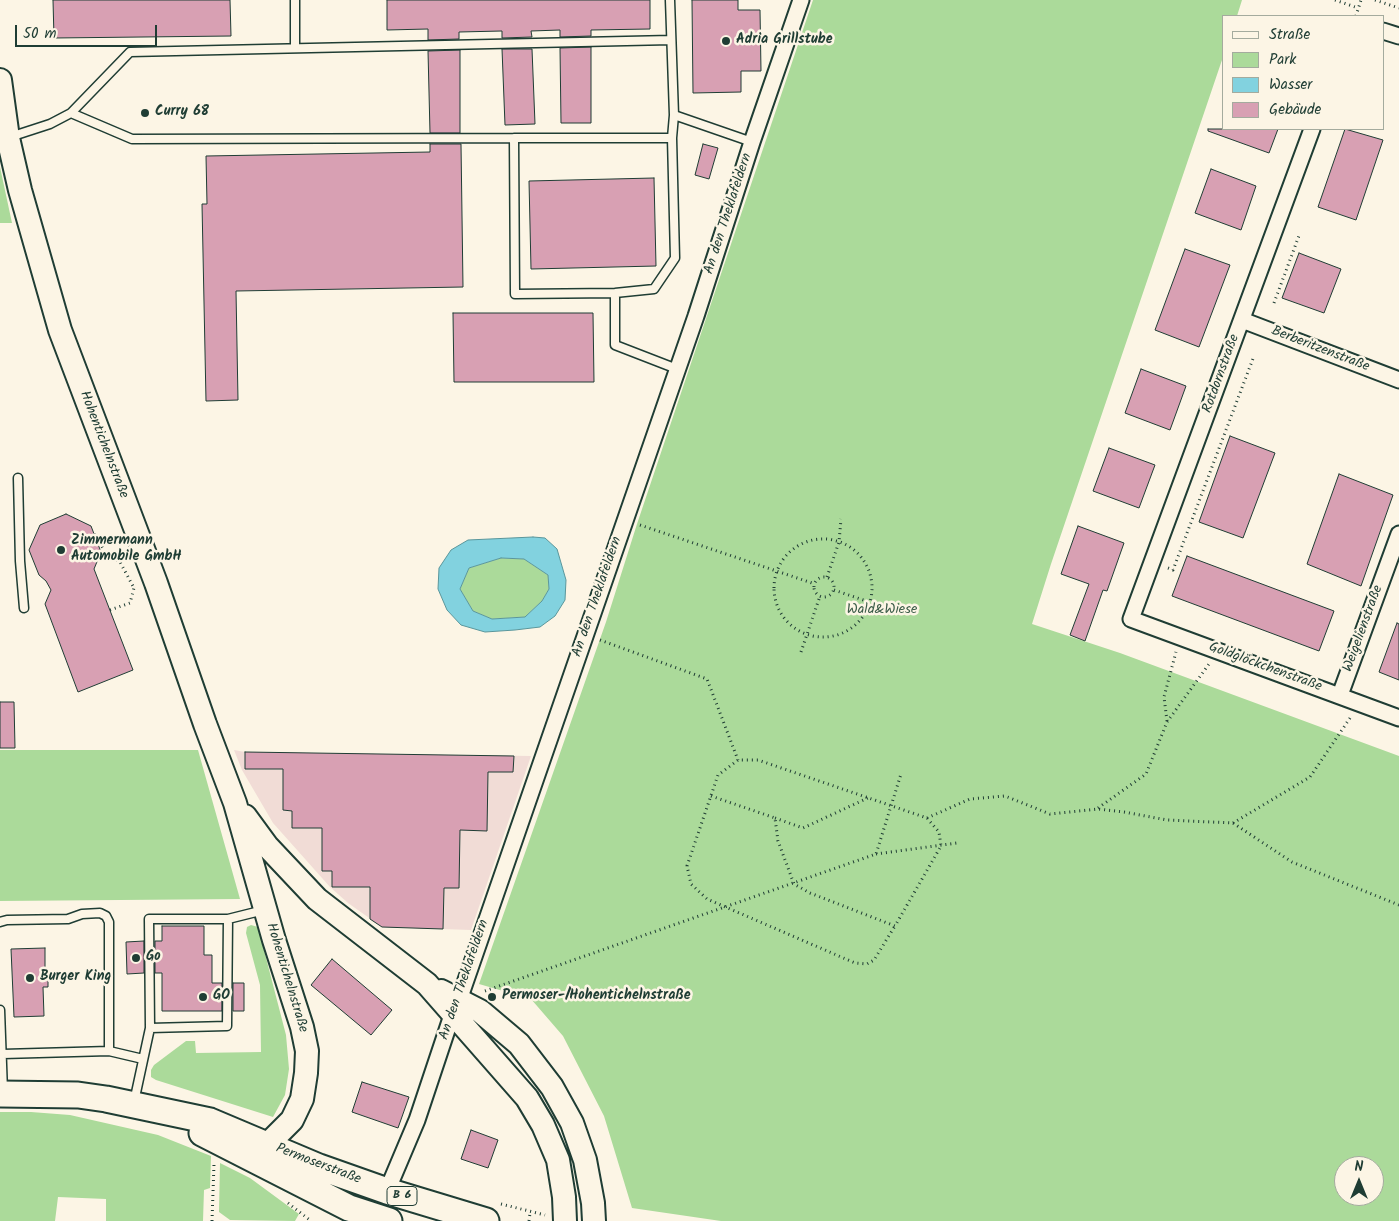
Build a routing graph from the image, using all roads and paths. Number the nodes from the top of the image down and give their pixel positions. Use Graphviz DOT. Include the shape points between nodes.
graph roads {
  1 [pos="295,0"];
  2 [pos="670,0"];
  3 [pos="801,0"];
  4 [pos="1335,0"];
  5 [pos="1361,0"];
  6 [pos="1376,0"];
  7 [pos="1358,8"];
  8 [pos="1399,8"];
  9 [pos="1356,15"];
  10 [pos="1384,31"];
  11 [pos="1399,36"];
  12 [pos="671,40"];
  13 [pos="295,48"];
  14 [pos="0,80"];
  15 [pos="71,113"];
  16 [pos="674,115"];
  17 [pos="1312,130"];
  18 [pos="8,138"];
  19 [pos="514,138"];
  20 [pos="672,138"];
  21 [pos="752,142"];
  22 [pos="1300,232"];
  23 [pos="616,292"];
  24 [pos="1274,303"];
  25 [pos="1242,320"];
  26 [pos="1254,356"];
  27 [pos="677,369"];
  28 [pos="1399,380"];
  29 [pos="18,478"];
  30 [pos="625,519"];
  31 [pos="841,519"];
  32 [pos="94,534"];
  33 [pos="1399,534"];
  34 [pos="839,542"];
  35 [pos="1173,570"];
  36 [pos="776,571"];
  37 [pos="827,577"];
  38 [pos="156,583"];
  39 [pos="815,584"];
  40 [pos="134,588"];
  41 [pos="834,590"];
  42 [pos="820,596"];
  43 [pos="870,603"];
  44 [pos="878,605"];
  45 [pos="24,608"];
  46 [pos="110,610"];
  47 [pos="1132,619"];
  48 [pos="585,634"];
  49 [pos="807,635"];
  50 [pos="1181,638"];
  51 [pos="1219,651"];
  52 [pos="801,652"];
  53 [pos="1340,695"];
  54 [pos="1360,703"];
  55 [pos="1399,718"];
  56 [pos="1168,722"];
  57 [pos="738,760"];
  58 [pos="901,774"];
  59 [pos="711,796"];
  60 [pos="870,797"];
  61 [pos="235,803"];
  62 [pos="892,805"];
  63 [pos="1098,809"];
  64 [pos="775,818"];
  65 [pos="927,818"];
  66 [pos="1233,823"];
  67 [pos="957,844"];
  68 [pos="941,846"];
  69 [pos="876,854"];
  70 [pos="794,884"];
  71 [pos="1399,905"];
  72 [pos="726,908"];
  73 [pos="266,910"];
  74 [pos="228,919"];
  75 [pos="0,922"];
  76 [pos="895,926"];
  77 [pos="456,1006"];
  78 [pos="0,1010"];
  79 [pos="150,1028"];
  80 [pos="109,1051"];
  81 [pos="2,1054"];
  82 [pos="143,1058"];
  83 [pos="1,1094"];
  84 [pos="142,1106"];
  85 [pos="220,1142"];
  86 [pos="267,1145"];
  87 [pos="387,1192"];
  88 [pos="530,1213"];
  89 [pos="212,1221"];
  90 [pos="389,1221"];
  91 [pos="486,1221"];
  92 [pos="529,1221"];
  93 [pos="565,1221"];
  94 [pos="594,1221"];
  1 -- 13 [label="lane"];
  2 -- 12 [label="lane"];
  3 -- 21 [label="street, An den Theklafeldern"];
  4 -- 7 [label="path"];
  5 -- 7 [label="path"];
  6 -- 8 [label="path"];
  7 -- 9 [label="path"];
  10 -- 11 [label="street"];
  12 -- 13 [label="lane"];
  12 -- 16 [label="lane"];
  13 -- 15 [label="lane" via="130,52"];
  14 -- 18 [label="main road, Hohentichelnstraße"];
  15 -- 18 [label="lane"];
  15 -- 19 [label="lane" via="132,139"];
  16 -- 20 [label="lane"];
  16 -- 21 [label="lane"];
  17 -- 25 [label="street, Rotdornstraße"];
  18 -- 38 [label="main road, Hohentichelnstraße" via="60,330"];
  19 -- 20 [label="lane"];
  19 -- 23 [label="lane" via="515,294"];
  20 -- 23 [label="lane" via="675,258 654,289"];
  21 -- 27 [label="street, An den Theklafeldern"];
  22 -- 24 [label="path"];
  23 -- 27 [label="lane" via="615,345"];
  25 -- 28 [label="street, Berberitzenstraße"];
  25 -- 47 [label="street, Rotdornstraße"];
  26 -- 35 [label="path"];
  27 -- 30 [label="street, An den Theklafeldern"];
  29 -- 45 [label="lane"];
  30 -- 36 [label="path"];
  30 -- 48 [label="street, An den Theklafeldern"];
  31 -- 34 [label="path"];
  32 -- 40 [label="path" via="106,553 120,562"];
  33 -- 53 [label="street, Weigelienstraße"];
  34 -- 36 [label="path" via="814,540 798,545 785,556"];
  34 -- 37 [label="path"];
  34 -- 43 [label="path" via="860,555 869,569"];
  36 -- 39 [label="path"];
  36 -- 49 [label="path" via="773,586 775,602 793,628"];
  37 -- 39 [label="path" via="818,579"];
  37 -- 41 [label="path" via="834,584"];
  38 -- 40 [label="path"];
  38 -- 61 [label="main road, Hohentichelnstraße"];
  39 -- 42 [label="path" via="815,591"];
  40 -- 46 [label="path" via="130,603"];
  41 -- 42 [label="path" via="830,595"];
  41 -- 43 [label="path"];
  42 -- 49 [label="path"];
  43 -- 44 [label="path"];
  43 -- 49 [label="path" via="852,628 822,638"];
  47 -- 50 [label="street, Goldglöckchenstraße"];
  48 -- 57 [label="path" via="707,679"];
  48 -- 77 [label="street, An den Theklafeldern"];
  49 -- 52 [label="path"];
  50 -- 51 [label="street, Goldglöckchenstraße"];
  50 -- 56 [label="path" via="1164,697"];
  51 -- 53 [label="street, Goldglöckchenstraße"];
  51 -- 56 [label="path"];
  53 -- 54 [label="street, Goldglöckchenstraße"];
  54 -- 55 [label="street, Goldglöckchenstraße"];
  54 -- 66 [label="path" via="1310,776"];
  56 -- 63 [label="path" via="1146,774"];
  57 -- 59 [label="path" via="718,775"];
  57 -- 60 [label="path" via="758,760"];
  58 -- 62 [label="path"];
  59 -- 64 [label="path"];
  59 -- 72 [label="path" via="687,866 691,884 707,899"];
  60 -- 62 [label="path"];
  60 -- 64 [label="path" via="804,828"];
  61 -- 73 [label="main road, Hohentichelnstraße"];
  61 -- 77 [label="main road, Hohentichelnstraße" via="267,846 317,899"];
  62 -- 65 [label="path"];
  62 -- 69 [label="path"];
  63 -- 65 [label="path" via="1050,814 1004,796 970,799"];
  63 -- 66 [label="path" via="1168,820"];
  64 -- 70 [label="path" via="778,841"];
  65 -- 68 [label="path" via="939,832"];
  66 -- 71 [label="path" via="1292,862"];
  67 -- 68 [label="path"];
  68 -- 69 [label="path"];
  68 -- 76 [label="path"];
  69 -- 70 [label="path"];
  70 -- 72 [label="path"];
  70 -- 76 [label="path"];
  72 -- 76 [label="path" via="856,964 874,960"];
  72 -- 77 [label="path"];
  73 -- 74 [label="lane"];
  73 -- 86 [label="main road, Hohentichelnstraße" via="307,1051 302,1099 292,1120"];
  74 -- 79 [label="lane" via="227,1026"];
  74 -- 79 [label="lane" via="149,919"];
  75 -- 80 [label="lane" via="68,919 82,914 106,916"];
  77 -- 87 [label="street, An den Theklafeldern" via="417,1120"];
  77 -- 93 [label="main road, Hohentichelnstraße" via="544,1125 558,1160"];
  77 -- 94 [label="main road, Hohentichelnstraße" via="480,1011 519,1044 552,1087 572,1123 585,1160"];
  78 -- 81 [label="lane"];
  79 -- 82 [label="lane"];
  80 -- 81 [label="lane"];
  80 -- 82 [label="lane"];
  81 -- 83 [label="lane"];
  82 -- 84 [label="lane"];
  83 -- 84 [label="main road, Permoserstraße / B 6" via="78,1095"];
  84 -- 85 [label="main road, Permoserstraße / B 6"];
  84 -- 86 [label="main road, Permoserstraße / B 6" via="210,1121"];
  85 -- 89 [label="path" via="215,1154"];
  85 -- 90 [label="main road, Permoserstraße / B 6" via="349,1208"];
  86 -- 87 [label="main road, Permoserstraße / B 6"];
  87 -- 91 [label="main road, Permoserstraße / B 6"];
  88 -- 92 [label="path"];
}
